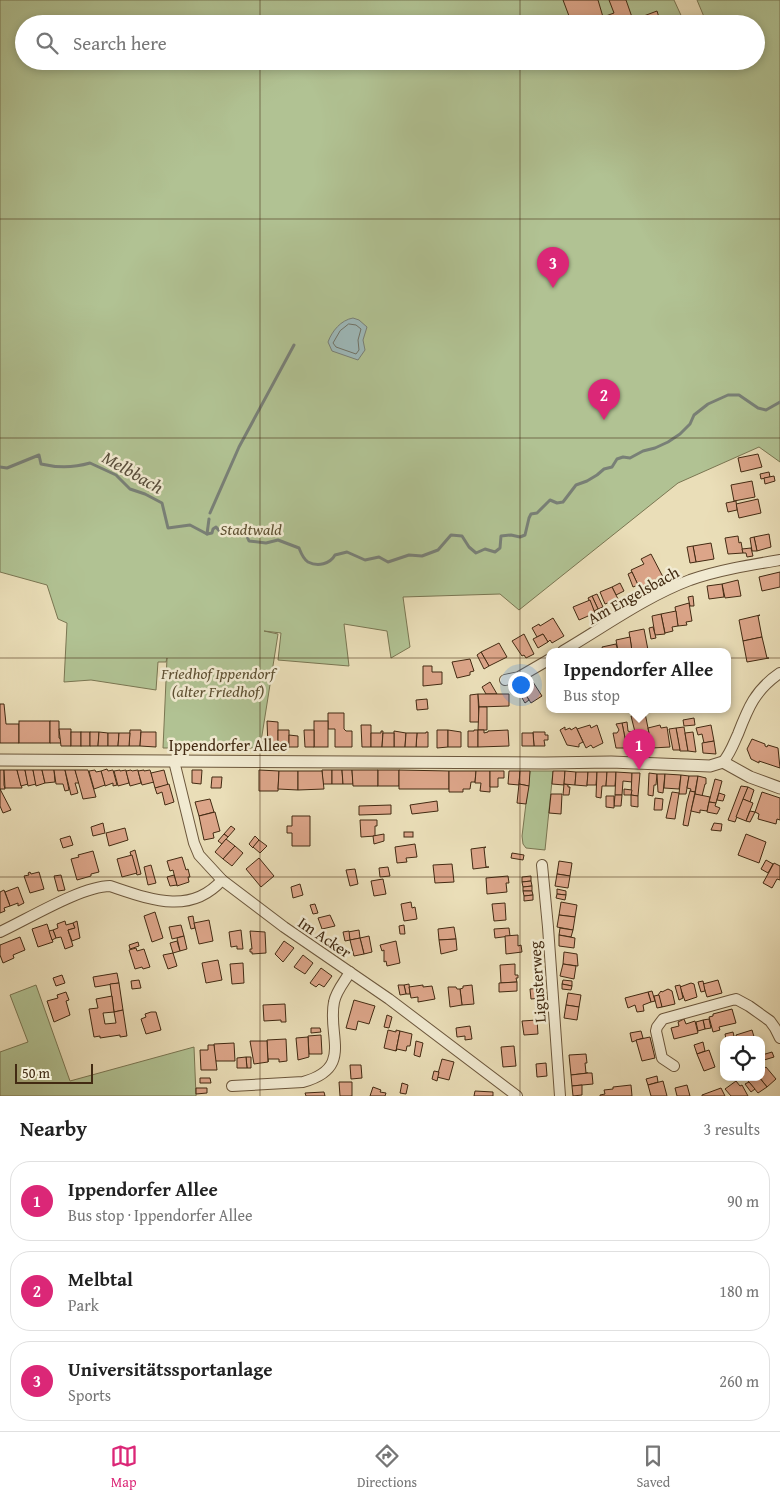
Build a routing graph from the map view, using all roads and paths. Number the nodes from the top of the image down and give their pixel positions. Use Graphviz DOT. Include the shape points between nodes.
graph roads {
  1 [pos="780,560"];
  2 [pos="568,648"];
  3 [pos="546,661"];
  4 [pos="780,674"];
  5 [pos="505,680"];
  6 [pos="0,760"];
  7 [pos="174,761"];
  8 [pos="723,762"];
  9 [pos="780,788"];
  10 [pos="542,865"];
  11 [pos="222,880"];
  12 [pos="0,932"];
  13 [pos="350,972"];
  14 [pos="780,1038"];
  15 [pos="674,1066"];
  16 [pos="232,1086"];
  17 [pos="517,1096"];
  18 [pos="560,1096"];
  1 -- 2 [label="street, Am Engelsbach" via="691,580 651,598"];
  3 -- 5 [label="street" via="519,678"];
  4 -- 8 [label="street" via="753,699 730,754"];
  6 -- 7 [label="street, Ippendorfer Allee"];
  7 -- 8 [label="street, Ippendorfer Allee" via="611,762 710,766"];
  7 -- 11 [label="street, Im Acker" via="194,843 199,855"];
  8 -- 9 [label="street"];
  10 -- 18 [label="street, Ligusterweg"];
  11 -- 12 [label="street" via="203,895 176,903 103,886 78,894"];
  11 -- 13 [label="street, Im Acker"];
  13 -- 16 [label="street" via="333,1003 335,1049 332,1063 323,1073 303,1082"];
  13 -- 17 [label="street, Im Acker"];
  14 -- 15 [label="street" via="770,1021 740,1001 714,1004 668,1017 660,1023 656,1031 661,1054 664,1061"];
}
